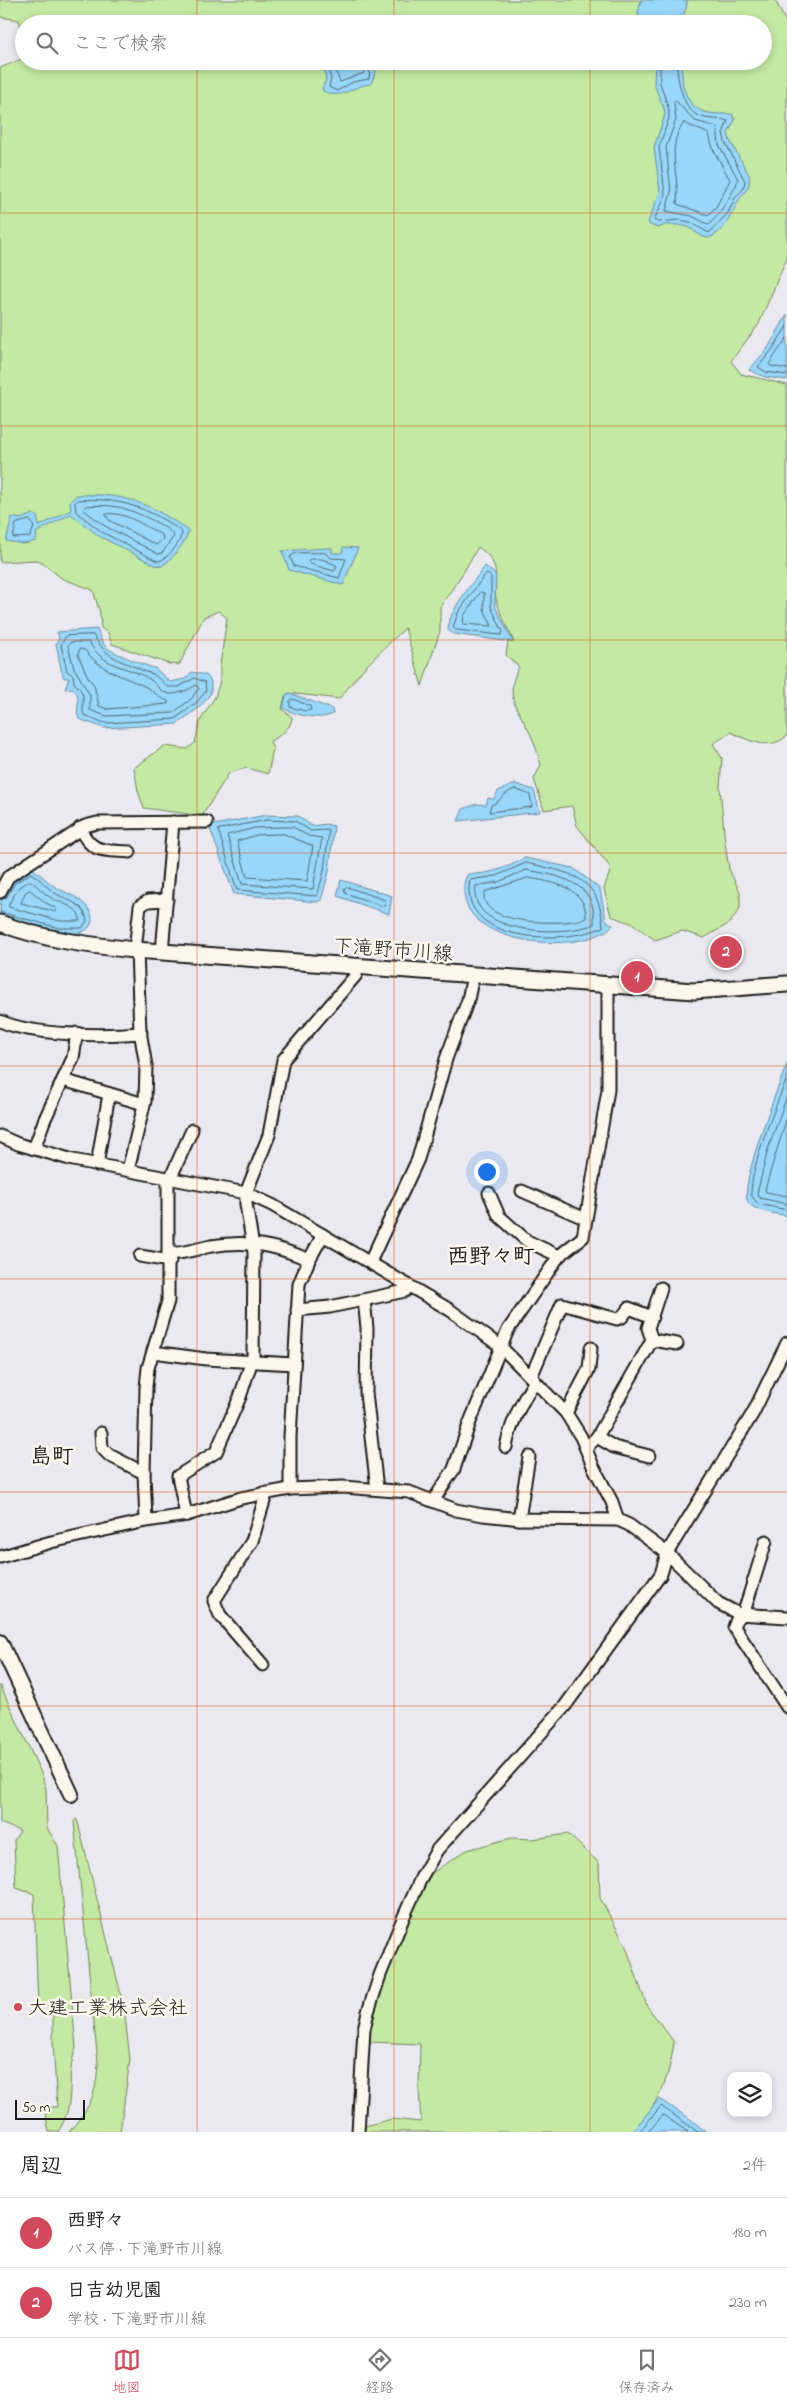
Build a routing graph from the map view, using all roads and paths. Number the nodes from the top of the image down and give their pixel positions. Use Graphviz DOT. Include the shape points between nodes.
graph roads {
  1 [pos="173,822"];
  2 [pos="207,822"];
  3 [pos="80,828"];
  4 [pos="130,852"];
  5 [pos="0,892"];
  6 [pos="167,900"];
  7 [pos="0,923"];
  8 [pos="136,950"];
  9 [pos="162,952"];
  10 [pos="357,966"];
  11 [pos="472,974"];
  12 [pos="787,984"];
  13 [pos="608,985"];
  14 [pos="0,1021"];
  15 [pos="77,1033"];
  16 [pos="141,1033"];
  17 [pos="63,1080"];
  18 [pos="109,1094"];
  19 [pos="144,1104"];
  20 [pos="192,1130"];
  21 [pos="0,1136"];
  22 [pos="34,1149"];
  23 [pos="97,1165"];
  24 [pos="128,1170"];
  25 [pos="169,1179"];
  26 [pos="522,1191"];
  27 [pos="246,1193"];
  28 [pos="489,1193"];
  29 [pos="586,1219"];
  30 [pos="323,1235"];
  31 [pos="253,1244"];
  32 [pos="140,1256"];
  33 [pos="559,1256"];
  34 [pos="170,1257"];
  35 [pos="309,1260"];
  36 [pos="370,1262"];
  37 [pos="408,1285"];
  38 [pos="661,1288"];
  39 [pos="364,1300"];
  40 [pos="297,1310"];
  41 [pos="652,1318"];
  42 [pos="652,1340"];
  43 [pos="787,1343"];
  44 [pos="678,1344"];
  45 [pos="500,1346"];
  46 [pos="591,1348"];
  47 [pos="153,1352"];
  48 [pos="252,1362"];
  49 [pos="294,1364"];
  50 [pos="533,1379"];
  51 [pos="566,1413"];
  52 [pos="100,1433"];
  53 [pos="597,1437"];
  54 [pos="506,1447"];
  55 [pos="586,1448"];
  56 [pos="649,1456"];
  57 [pos="529,1457"];
  58 [pos="144,1473"];
  59 [pos="290,1489"];
  60 [pos="377,1489"];
  61 [pos="263,1493"];
  62 [pos="433,1501"];
  63 [pos="186,1515"];
  64 [pos="519,1518"];
  65 [pos="618,1520"];
  66 [pos="146,1521"];
  67 [pos="766,1541"];
  68 [pos="667,1553"];
  69 [pos="0,1557"];
  70 [pos="741,1614"];
  71 [pos="787,1617"];
  72 [pos="0,1642"];
  73 [pos="263,1665"];
  74 [pos="787,1707"];
  75 [pos="71,1794"];
  76 [pos="358,2132"];
  1 -- 2 [label="street"];
  1 -- 3 [label="street" via="97,823"];
  1 -- 6 [label="street"];
  3 -- 4 [label="street" via="89,845"];
  3 -- 5 [label="street" via="8,877"];
  6 -- 8 [label="street" via="148,901 140,906"];
  6 -- 9 [label="street"];
  7 -- 8 [label="main road, 下滝野市川線" via="30,935 72,944"];
  8 -- 9 [label="main road, 下滝野市川線"];
  8 -- 16 [label="street"];
  9 -- 10 [label="main road, 下滝野市川線"];
  10 -- 11 [label="main road, 下滝野市川線"];
  10 -- 27 [label="street" via="356,975 283,1060 269,1135"];
  11 -- 13 [label="main road, 下滝野市川線"];
  11 -- 36 [label="street" via="468,1000 446,1059 418,1159"];
  12 -- 13 [label="main road, 下滝野市川線" via="694,991"];
  13 -- 29 [label="street" via="608,1090"];
  14 -- 15 [label="street"];
  15 -- 16 [label="street"];
  15 -- 17 [label="street" via="73,1058"];
  16 -- 19 [label="street" via="146,1066"];
  17 -- 18 [label="street"];
  17 -- 22 [label="street"];
  18 -- 19 [label="street"];
  18 -- 23 [label="street"];
  19 -- 24 [label="street"];
  20 -- 25 [label="street"];
  21 -- 22 [label="street"];
  22 -- 23 [label="street"];
  23 -- 24 [label="street"];
  24 -- 25 [label="street"];
  25 -- 27 [label="street"];
  25 -- 34 [label="street"];
  26 -- 29 [label="street"];
  27 -- 30 [label="street"];
  27 -- 31 [label="street"];
  28 -- 33 [label="street" via="499,1216 527,1241"];
  29 -- 33 [label="street" via="583,1237"];
  30 -- 35 [label="street"];
  30 -- 36 [label="street"];
  31 -- 34 [label="street" via="210,1246"];
  31 -- 35 [label="street" via="270,1245"];
  31 -- 48 [label="street"];
  32 -- 34 [label="street"];
  33 -- 45 [label="street" via="526,1300"];
  34 -- 47 [label="street" via="168,1301"];
  35 -- 40 [label="street" via="300,1284"];
  36 -- 37 [label="street"];
  37 -- 39 [label="street" via="405,1291"];
  37 -- 45 [label="street"];
  38 -- 41 [label="street"];
  39 -- 40 [label="street"];
  39 -- 60 [label="street" via="366,1393"];
  40 -- 49 [label="street"];
  41 -- 42 [label="street" via="648,1328"];
  41 -- 50 [label="street" via="629,1308 617,1319 562,1304"];
  42 -- 44 [label="street"];
  42 -- 53 [label="street"];
  43 -- 68 [label="street" via="753,1414"];
  45 -- 50 [label="street"];
  45 -- 62 [label="street" via="454,1469"];
  46 -- 51 [label="street" via="589,1369"];
  47 -- 48 [label="street"];
  47 -- 58 [label="street" via="146,1387"];
  48 -- 49 [label="street"];
  48 -- 63 [label="street" via="216,1452 178,1476"];
  49 -- 59 [label="street"];
  50 -- 51 [label="street"];
  50 -- 54 [label="street" via="509,1429"];
  51 -- 55 [label="street"];
  52 -- 58 [label="street" via="102,1448 109,1455"];
  53 -- 55 [label="street"];
  53 -- 56 [label="street" via="614,1446"];
  55 -- 65 [label="street"];
  57 -- 64 [label="street"];
  58 -- 66 [label="street"];
  59 -- 60 [label="street"];
  59 -- 61 [label="street"];
  60 -- 62 [label="street" via="409,1492"];
  61 -- 63 [label="street"];
  61 -- 73 [label="street" via="252,1541 214,1601 220,1614"];
  62 -- 64 [label="street" via="456,1510"];
  63 -- 66 [label="street"];
  64 -- 65 [label="street"];
  65 -- 68 [label="street"];
  66 -- 69 [label="street"];
  67 -- 70 [label="street"];
  68 -- 70 [label="street" via="718,1602"];
  68 -- 76 [label="street" via="661,1574 565,1706 437,1850 422,1876 380,1975 368,2012 364,2029"];
  70 -- 71 [label="street"];
  70 -- 74 [label="street" via="734,1627"];
  72 -- 75 [label="street"];
}
